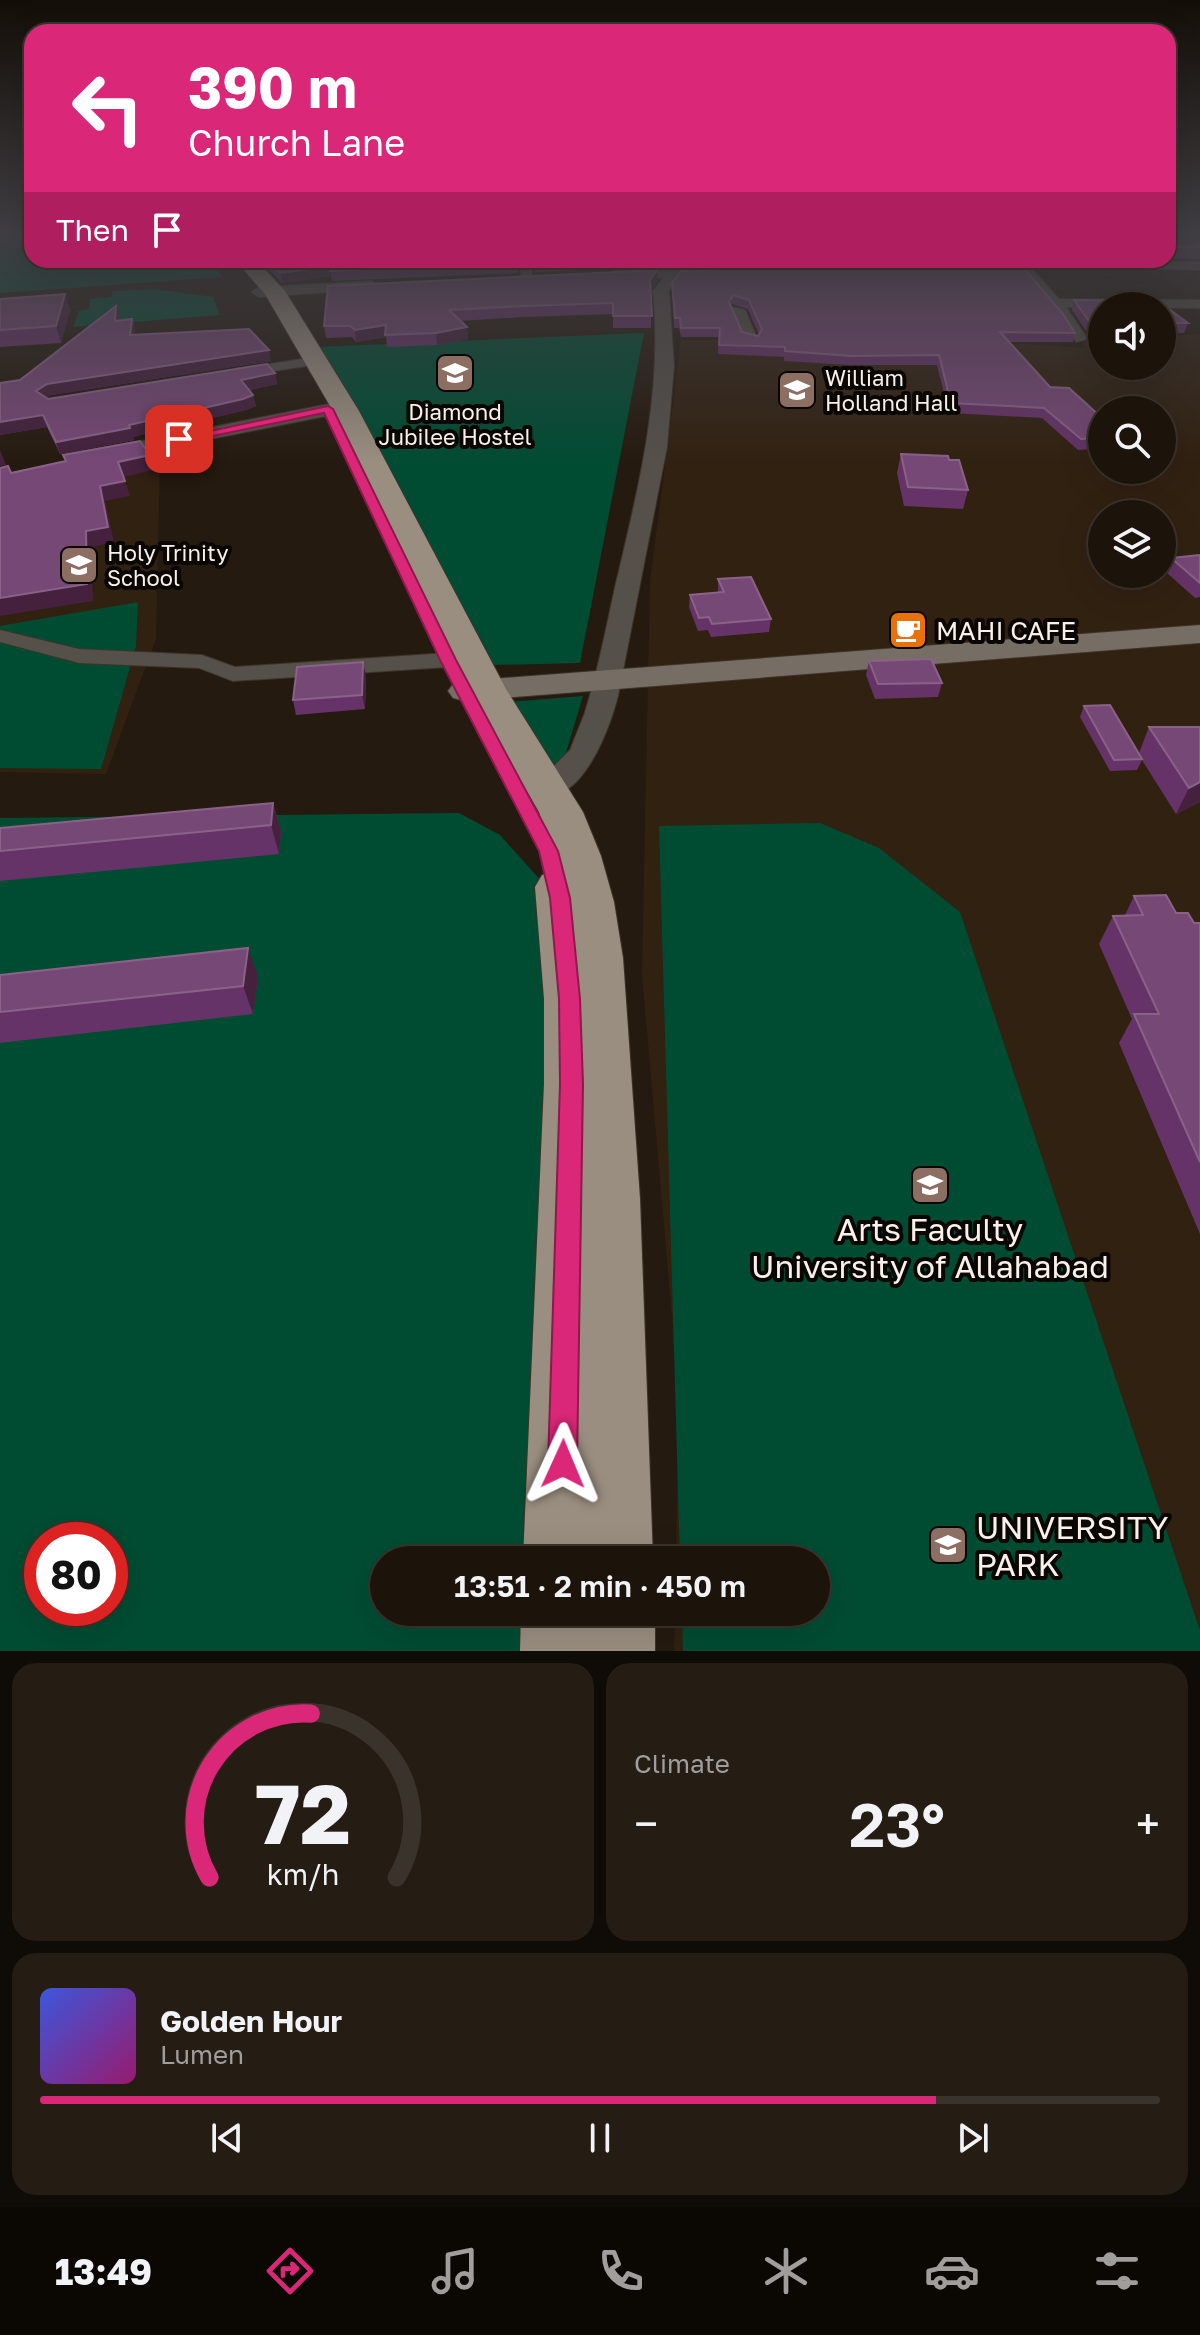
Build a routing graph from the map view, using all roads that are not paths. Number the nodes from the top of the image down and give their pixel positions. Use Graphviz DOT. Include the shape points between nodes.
graph roads {
  1 [pos="273,310"];
  2 [pos="276,310"];
  3 [pos="664,310"];
  4 [pos="738,310"];
  5 [pos="1060,310"];
  6 [pos="1081,339"];
  7 [pos="751,340"];
  8 [pos="302,363"];
  9 [pos="224,375"];
  10 [pos="336,408"];
  11 [pos="78,460"];
  12 [pos="1200,634"];
  13 [pos="0,636"];
  14 [pos="608,679"];
  15 [pos="467,680"];
  16 [pos="547,788"];
  17 [pos="561,1546"];
  18 [pos="615,1546"];
  19 [pos="560,1626"];
  20 [pos="616,1626"];
  21 [pos="559,1651"];
  22 [pos="616,1651"];
  1 -- 8 [label="highway"];
  2 -- 10 [label="highway"];
  3 -- 14 [label="street" via="653,467"];
  4 -- 7 [label="street"];
  5 -- 6 [label="street"];
  8 -- 9 [label="street"];
  8 -- 10 [label="highway"];
  10 -- 11 [label="street"];
  10 -- 15 [label="highway"];
  12 -- 14 [label="main road"];
  13 -- 15 [label="street" via="79,656 202,662 233,674"];
  14 -- 15 [label="main road"];
  14 -- 16 [label="street" via="585,750"];
  15 -- 16 [label="highway"];
  15 -- 17 [label="highway" via="549,851 563,925 571,1084"];
  16 -- 18 [label="highway" via="578,856 598,958 610,1199"];
  19 -- 21 [label="highway"];
  20 -- 22 [label="highway"];
}
